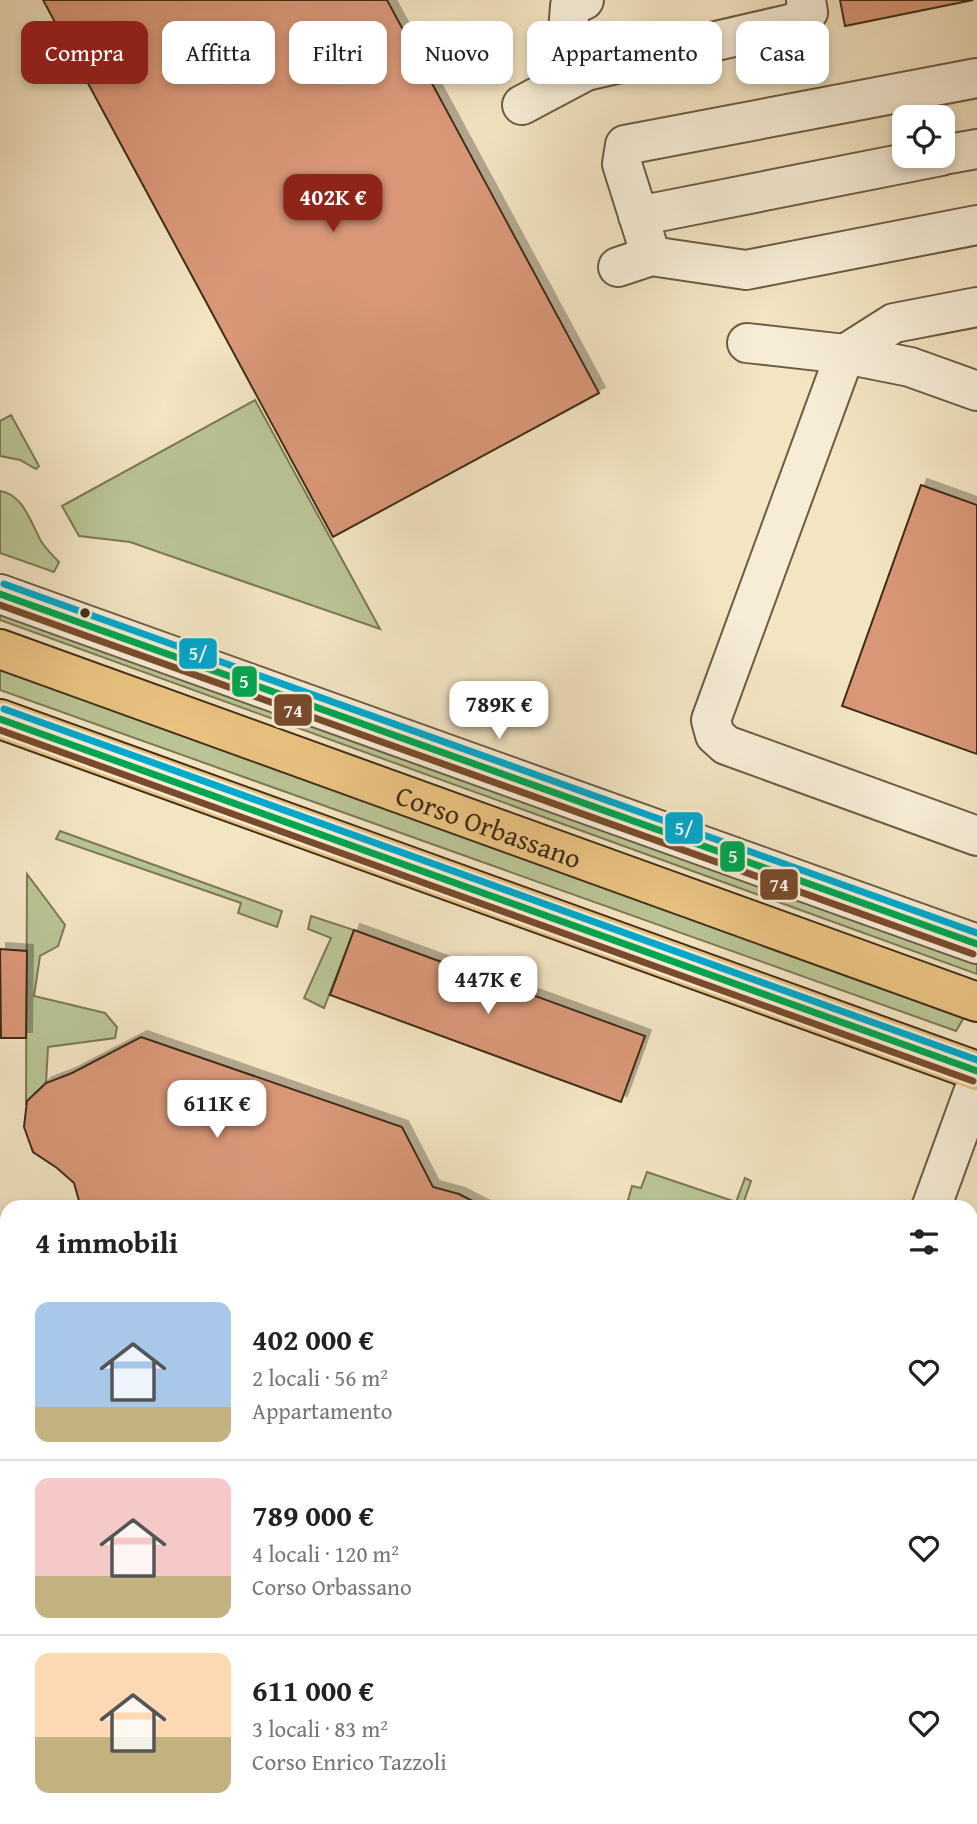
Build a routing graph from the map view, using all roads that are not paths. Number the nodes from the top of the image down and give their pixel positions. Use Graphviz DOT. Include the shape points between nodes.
graph roads {
  1 [pos="584,0"];
  2 [pos="806,0"];
  3 [pos="569,21"];
  4 [pos="722,39"];
  5 [pos="977,78"];
  6 [pos="562,84"];
  7 [pos="522,105"];
  8 [pos="977,149"];
  9 [pos="955,153"];
  10 [pos="892,165"];
  11 [pos="638,216"];
  12 [pos="977,225"];
  13 [pos="969,314"];
  14 [pos="747,343"];
  15 [pos="845,354"];
  16 [pos="977,391"];
  17 [pos="0,594"];
  18 [pos="0,649"];
  19 [pos="0,719"];
  20 [pos="977,836"];
  21 [pos="977,944"];
  22 [pos="977,1002"];
  23 [pos="977,1071"];
  24 [pos="977,1082"];
  25 [pos="934,1200"];
  1 -- 3 [label="street" via="570,6"];
  2 -- 4 [label="street" via="808,12 793,23"];
  5 -- 11 [label="street" via="625,145 622,164"];
  6 -- 7 [label="street"];
  8 -- 9 [label="street"];
  10 -- 11 [label="street"];
  11 -- 12 [label="street" via="634,261 746,270"];
  13 -- 15 [label="street" via="894,323"];
  14 -- 15 [label="street"];
  15 -- 16 [label="street" via="910,367"];
  15 -- 20 [label="street" via="711,720 715,735 726,746"];
  17 -- 21 [label="street, Corso Orbassano"];
  18 -- 22 [label="main road, Corso Orbassano"];
  19 -- 23 [label="main road"];
  24 -- 25 [label="street"];
}
